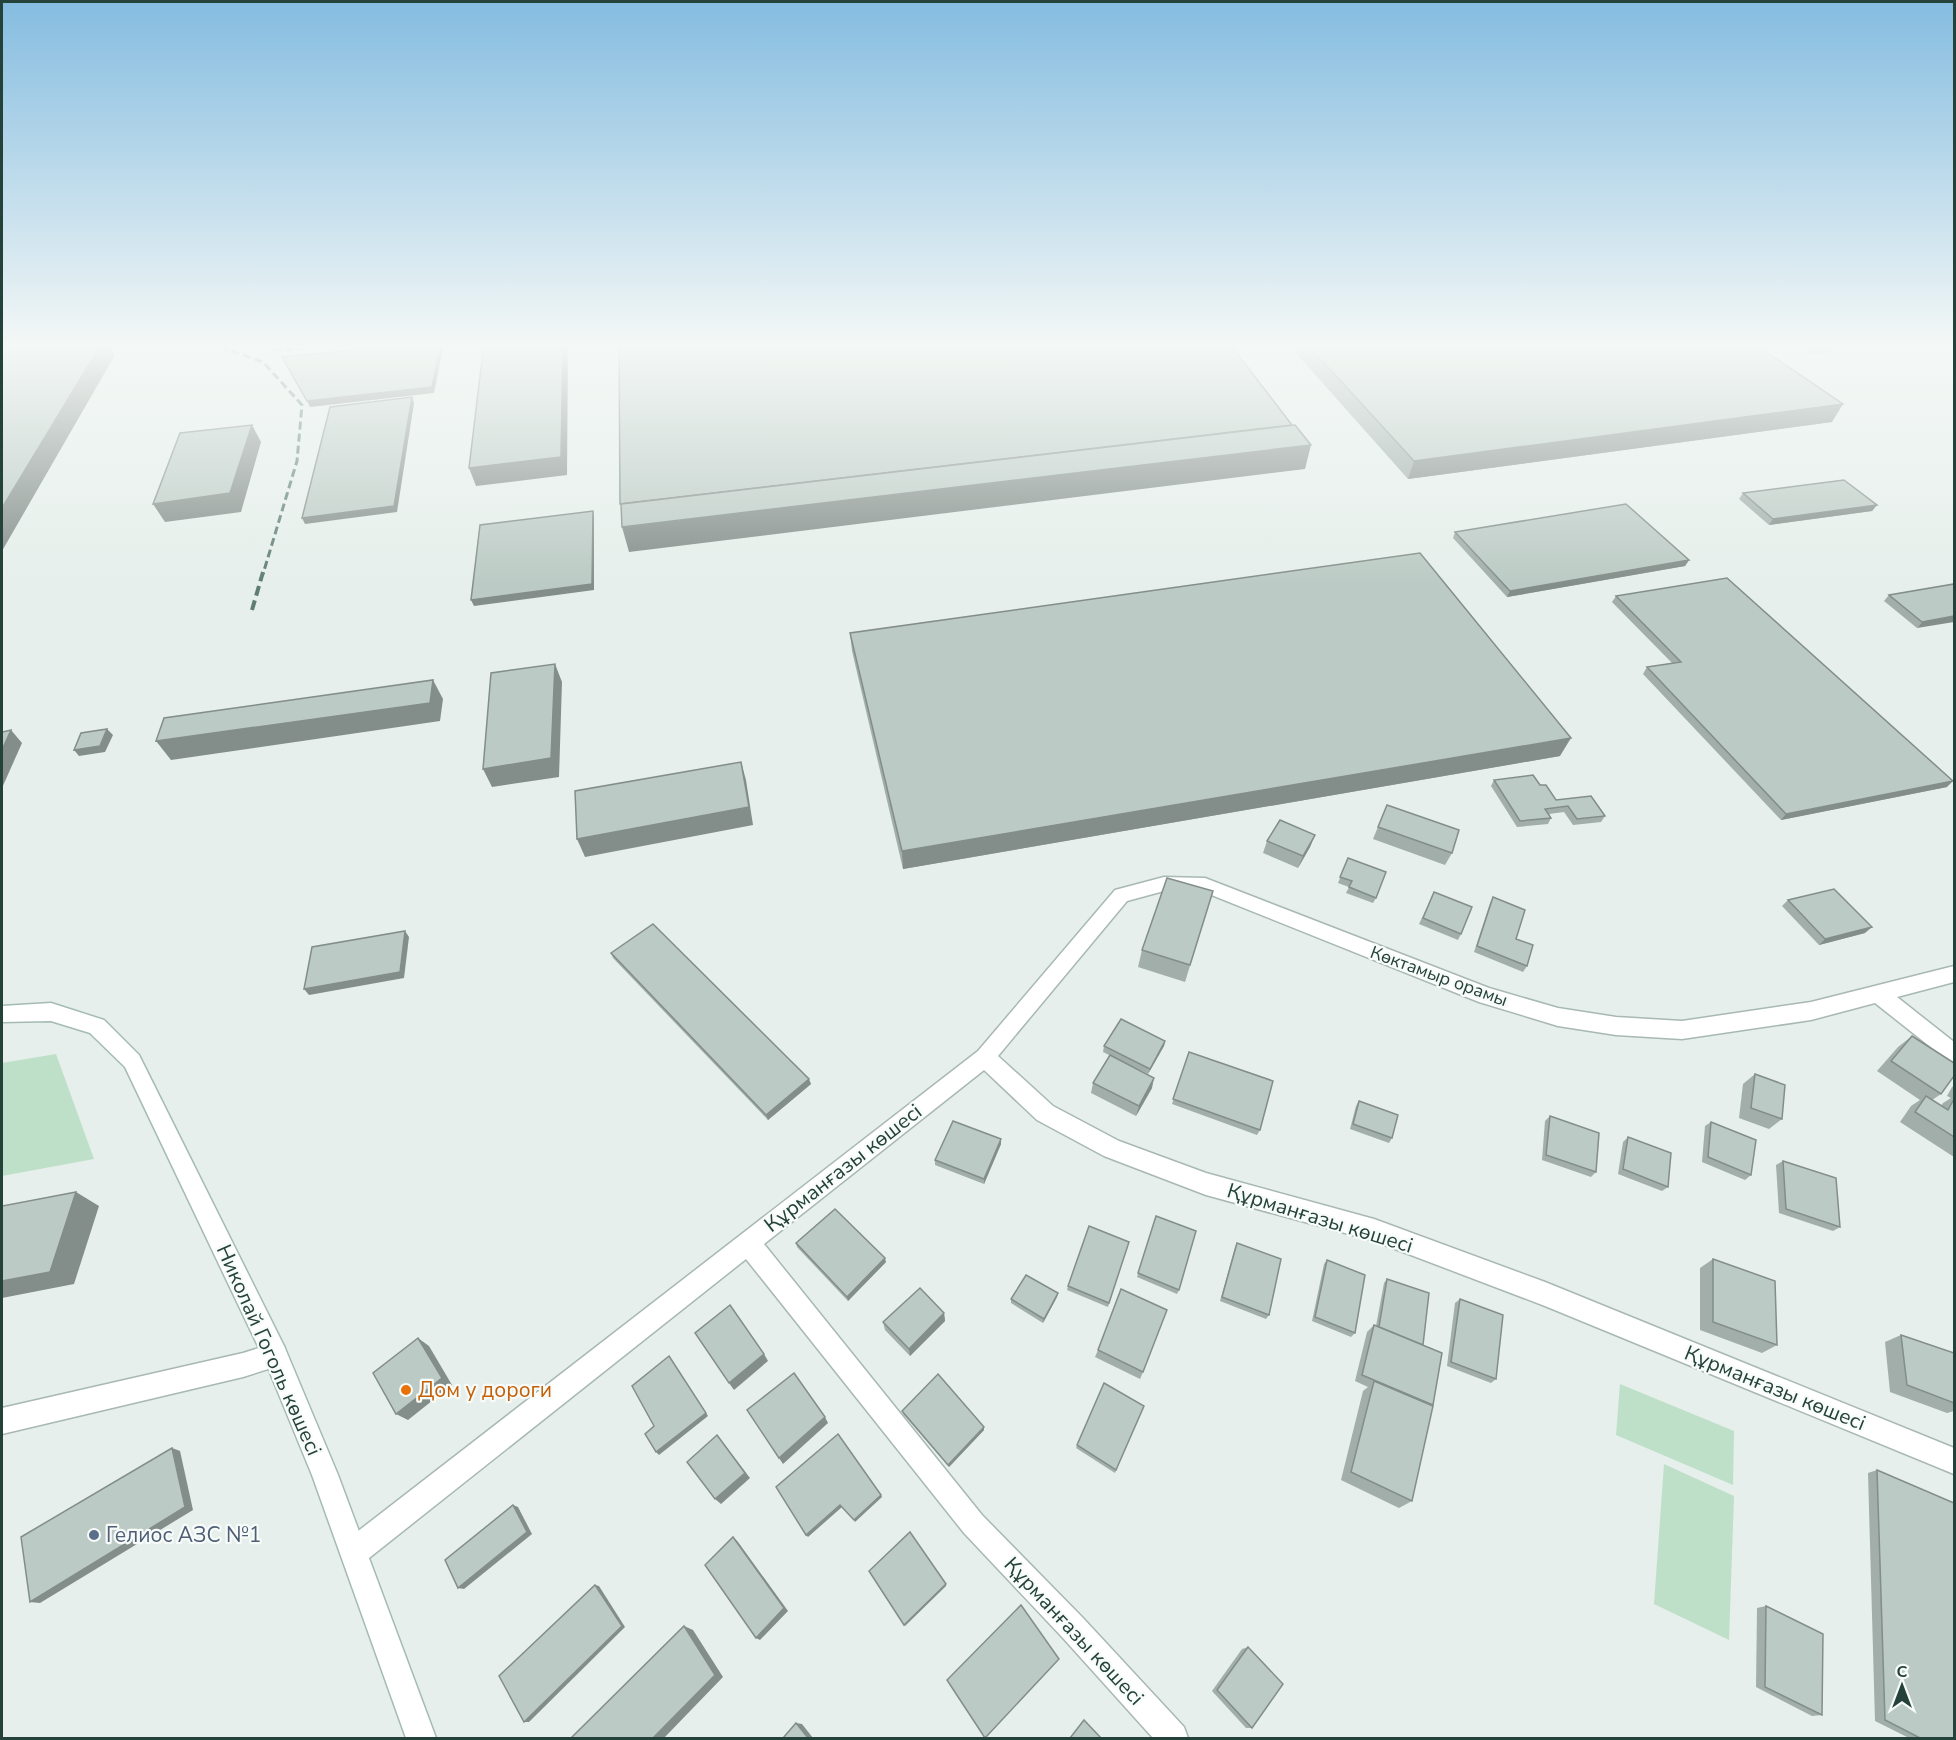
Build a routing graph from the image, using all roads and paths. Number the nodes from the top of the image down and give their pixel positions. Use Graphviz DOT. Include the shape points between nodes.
graph roads {
  1 [pos="1954,974"];
  2 [pos="1877,993"];
  3 [pos="2,1014"];
  4 [pos="1954,1054"];
  5 [pos="985,1057"];
  6 [pos="748,1244"];
  7 [pos="275,1355"];
  8 [pos="2,1421"];
  9 [pos="1954,1461"];
  10 [pos="354,1552"];
  11 [pos="421,1738"];
  12 [pos="1173,1738"];
  1 -- 2 [label="street, Көктамыр орамы"];
  2 -- 4 [label="street"];
  2 -- 5 [label="street, Көктамыр орамы" via="1811,1011 1682,1030 1616,1026 1558,1017 1486,996 1205,885 1164,884 1121,895"];
  3 -- 7 [label="street, Николай Гоголь көшесі" via="51,1012 97,1026 132,1061"];
  5 -- 6 [label="street, Құрманғазы көшесі"];
  5 -- 9 [label="street, Құрманғазы көшесі" via="1045,1113 1112,1149 1206,1184 1374,1230 1545,1294"];
  6 -- 10 [label="street, Құрманғазы көшесі"];
  6 -- 12 [label="street, Құрманғазы көшесі" via="973,1524"];
  7 -- 8 [label="street"];
  7 -- 10 [label="street, Николай Гоголь көшесі"];
  10 -- 11 [label="street, Николай Гоголь көшесі"];
}
